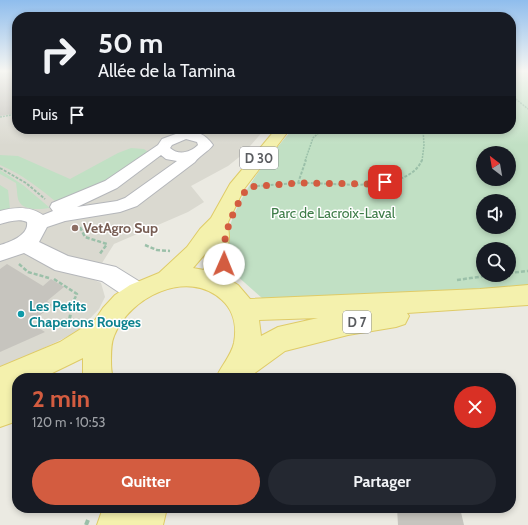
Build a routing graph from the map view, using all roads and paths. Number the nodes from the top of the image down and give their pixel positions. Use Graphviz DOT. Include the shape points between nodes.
graph roads {
  1 [pos="516,99"];
  2 [pos="528,109"];
  3 [pos="12,115"];
  4 [pos="0,117"];
  5 [pos="176,134"];
  6 [pos="183,134"];
  7 [pos="278,134"];
  8 [pos="317,134"];
  9 [pos="423,134"];
  10 [pos="163,148"];
  11 [pos="193,155"];
  12 [pos="298,183"];
  13 [pos="236,188"];
  14 [pos="0,218"];
  15 [pos="35,220"];
  16 [pos="218,222"];
  17 [pos="76,225"];
  18 [pos="94,241"];
  19 [pos="0,253"];
  20 [pos="21,254"];
  21 [pos="528,271"];
  22 [pos="516,272"];
  23 [pos="476,277"];
  24 [pos="167,279"];
  25 [pos="216,282"];
  26 [pos="451,282"];
  27 [pos="136,292"];
  28 [pos="528,295"];
  29 [pos="480,299"];
  30 [pos="244,310"];
  31 [pos="103,329"];
  32 [pos="70,351"];
  33 [pos="236,371"];
  34 [pos="20,373"];
  35 [pos="97,373"];
  36 [pos="12,377"];
  37 [pos="0,382"];
  38 [pos="12,407"];
  39 [pos="0,411"];
  40 [pos="120,513"];
  41 [pos="147,513"];
  42 [pos="116,525"];
  43 [pos="144,525"];
  1 -- 2 [label="path"];
  3 -- 4 [label="path"];
  5 -- 10 [label="lane"];
  6 -- 11 [label="lane" via="196,136 205,142 204,149"];
  7 -- 13 [label="main road, D 30"];
  8 -- 12 [label="path" via="313,138"];
  9 -- 12 [label="path" via="424,155 416,170 399,180 372,184"];
  10 -- 11 [label="lane" via="173,156"];
  10 -- 15 [label="lane" via="118,180"];
  11 -- 15 [label="lane" via="131,202"];
  12 -- 13 [label="path"];
  13 -- 16 [label="main road, D 30"];
  14 -- 15 [label="lane" via="21,214"];
  15 -- 20 [label="lane" via="35,233"];
  16 -- 24 [label="main road, D 30" via="194,253"];
  16 -- 25 [label="main road" via="220,237 216,254"];
  17 -- 18 [label="path" via="81,228 85,237"];
  19 -- 20 [label="lane" via="13,249"];
  20 -- 27 [label="lane" via="108,273"];
  20 -- 32 [label="path" via="20,268 55,280 77,294 66,338"];
  21 -- 22 [label="path"];
  23 -- 26 [label="path"];
  24 -- 25 [label="main road" via="184,277"];
  24 -- 27 [label="main road"];
  25 -- 30 [label="main road" via="229,290"];
  27 -- 31 [label="main road" via="118,308"];
  28 -- 29 [label="main road, D 7"];
  29 -- 30 [label="main road, D 7"];
  29 -- 33 [label="main road, D 7" via="431,311 348,323 278,340"];
  30 -- 33 [label="main road" via="248,326 247,345"];
  31 -- 32 [label="main road"];
  31 -- 35 [label="main road" via="96,352"];
  32 -- 34 [label="main road"];
  36 -- 37 [label="main road"];
  38 -- 39 [label="main road"];
  40 -- 42 [label="main road"];
  41 -- 43 [label="main road"];
}
